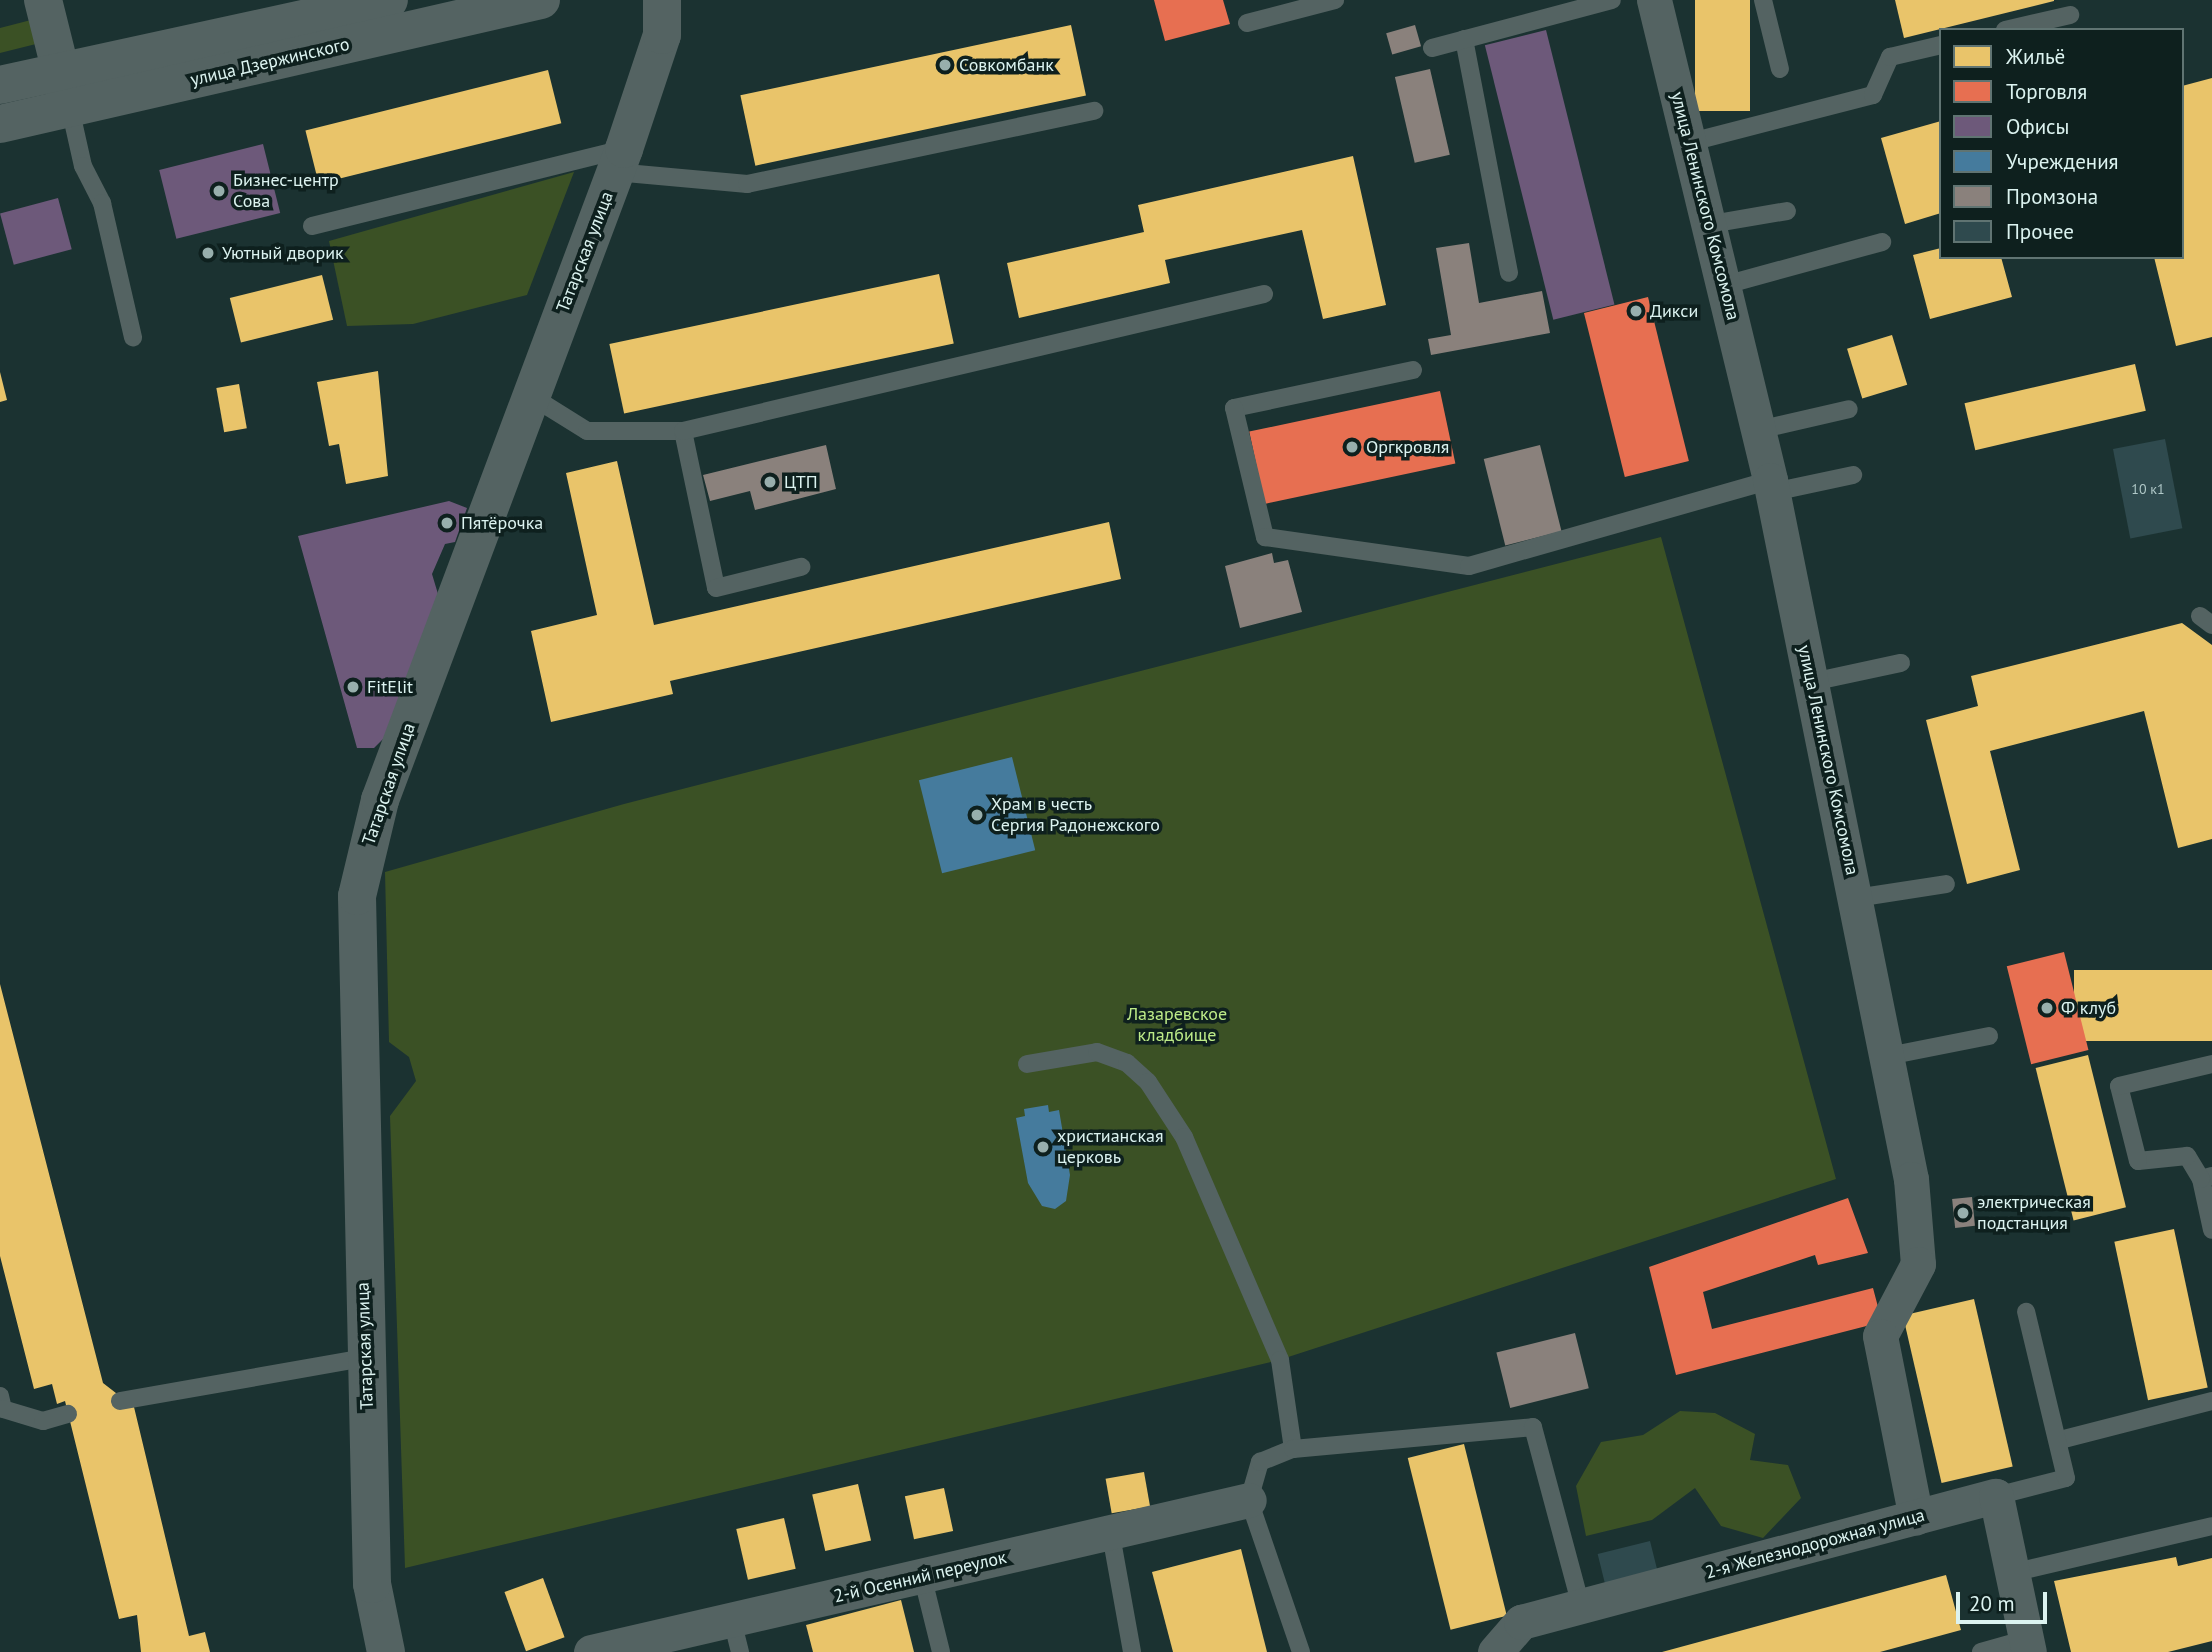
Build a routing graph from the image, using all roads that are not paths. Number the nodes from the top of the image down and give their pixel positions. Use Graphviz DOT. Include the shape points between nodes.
graph roads {
  1 [pos="43,0"];
  2 [pos="389,0"];
  3 [pos="541,0"];
  4 [pos="662,0"];
  5 [pos="1335,0"];
  6 [pos="1612,0"];
  7 [pos="1654,0"];
  8 [pos="1763,0"];
  9 [pos="333,6"];
  10 [pos="2070,15"];
  11 [pos="1247,23"];
  12 [pos="2015,28"];
  13 [pos="1464,39"];
  14 [pos="1939,45"];
  15 [pos="1432,48"];
  16 [pos="1780,69"];
  17 [pos="60,71"];
  18 [pos="0,85"];
  19 [pos="70,108"];
  20 [pos="1094,111"];
  21 [pos="0,124"];
  22 [pos="1691,142"];
  23 [pos="620,161"];
  24 [pos="1787,211"];
  25 [pos="1711,224"];
  26 [pos="312,226"];
  27 [pos="1882,242"];
  28 [pos="1509,273"];
  29 [pos="1725,285"];
  30 [pos="1264,294"];
  31 [pos="133,337"];
  32 [pos="1413,370"];
  33 [pos="531,396"];
  34 [pos="1849,409"];
  35 [pos="1759,430"];
  36 [pos="683,431"];
  37 [pos="1853,475"];
  38 [pos="1772,486"];
  39 [pos="801,567"];
  40 [pos="1901,663"];
  41 [pos="1812,682"];
  42 [pos="1946,884"];
  43 [pos="1856,898"];
  44 [pos="1989,1037"];
  45 [pos="1888,1056"];
  46 [pos="1027,1063"];
  47 [pos="2212,1065"];
  48 [pos="2207,1178"];
  49 [pos="2212,1230"];
  50 [pos="2026,1312"];
  51 [pos="365,1358"];
  52 [pos="120,1401"];
  53 [pos="2212,1401"];
  54 [pos="1,1403"];
  55 [pos="68,1414"];
  56 [pos="2060,1440"];
  57 [pos="1293,1449"];
  58 [pos="1996,1496"];
  59 [pos="1249,1500"];
  60 [pos="1916,1517"];
  61 [pos="2212,1526"];
  62 [pos="1111,1535"];
  63 [pos="2012,1573"];
  64 [pos="922,1575"];
  65 [pos="1581,1606"];
  66 [pos="736,1638"];
  67 [pos="2028,1646"];
  68 [pos="386,1652"];
  69 [pos="591,1652"];
  70 [pos="941,1652"];
  71 [pos="1132,1652"];
  72 [pos="1301,1652"];
  73 [pos="1495,1652"];
  74 [pos="1980,1652"];
  1 -- 17 [label="street"];
  2 -- 9 [label="street, улица Дзержинского"];
  3 -- 19 [label="street, улица Дзержинского"];
  4 -- 23 [label="street, Татарская улица" via="662,35"];
  5 -- 11 [label="lane"];
  6 -- 13 [label="lane"];
  7 -- 22 [label="street, улица Ленинского Комсомола"];
  8 -- 16 [label="lane"];
  9 -- 17 [label="street, улица Дзержинского"];
  10 -- 12 [label="lane"];
  13 -- 15 [label="lane"];
  13 -- 28 [label="lane"];
  14 -- 22 [label="lane" via="1891,57 1873,95"];
  17 -- 18 [label="street, улица Дзержинского"];
  17 -- 19 [label="street"];
  19 -- 21 [label="street, улица Дзержинского"];
  19 -- 31 [label="lane" via="83,166 102,202"];
  20 -- 23 [label="lane" via="747,184"];
  22 -- 25 [label="street, улица Ленинского Комсомола"];
  23 -- 26 [label="lane"];
  23 -- 33 [label="street, Татарская улица"];
  24 -- 25 [label="lane"];
  25 -- 29 [label="street, улица Ленинского Комсомола"];
  27 -- 29 [label="lane"];
  29 -- 35 [label="street, улица Ленинского Комсомола"];
  30 -- 36 [label="lane"];
  32 -- 38 [label="lane" via="1234,408 1265,537 1469,566"];
  33 -- 36 [label="lane" via="587,431"];
  33 -- 51 [label="street, Татарская улица" via="380,800 357,895"];
  34 -- 35 [label="lane"];
  35 -- 38 [label="street, улица Ленинского Комсомола"];
  36 -- 39 [label="lane" via="716,588"];
  37 -- 38 [label="lane"];
  38 -- 41 [label="street, улица Ленинского Комсомола"];
  40 -- 41 [label="lane"];
  41 -- 43 [label="street, улица Ленинского Комсомола"];
  42 -- 43 [label="lane"];
  43 -- 45 [label="street, улица Ленинского Комсомола"];
  44 -- 45 [label="lane"];
  45 -- 60 [label="street, улица Ленинского Комсомола" via="1918,1264 1880,1336"];
  46 -- 57 [label="lane" via="1097,1052 1127,1063 1148,1082 1184,1137 1279,1360"];
  47 -- 48 [label="lane" via="2119,1086 2138,1161 2187,1156"];
  48 -- 49 [label="lane"];
  50 -- 56 [label="lane"];
  51 -- 52 [label="lane"];
  51 -- 68 [label="street, Татарская улица" via="372,1584"];
  53 -- 56 [label="lane"];
  54 -- 55 [label="lane" via="43,1421"];
  56 -- 58 [label="lane" via="2066,1478"];
  57 -- 59 [label="lane" via="1260,1462"];
  57 -- 65 [label="lane" via="1533,1427"];
  58 -- 60 [label="street, 2-я Железнодорожная улица"];
  58 -- 63 [label="street"];
  59 -- 62 [label="street, 2-й Осенний переулок"];
  59 -- 72 [label="lane"];
  60 -- 65 [label="street, 2-я Железнодорожная улица"];
  61 -- 63 [label="lane"];
  62 -- 64 [label="street, 2-й Осенний переулок"];
  62 -- 71 [label="lane"];
  63 -- 67 [label="street"];
  64 -- 66 [label="street, 2-й Осенний переулок"];
  64 -- 70 [label="lane"];
  65 -- 73 [label="street, 2-я Железнодорожная улица" via="1521,1622"];
  66 -- 69 [label="street, 2-й Осенний переулок"];
  67 -- 74 [label="lane"];
}
